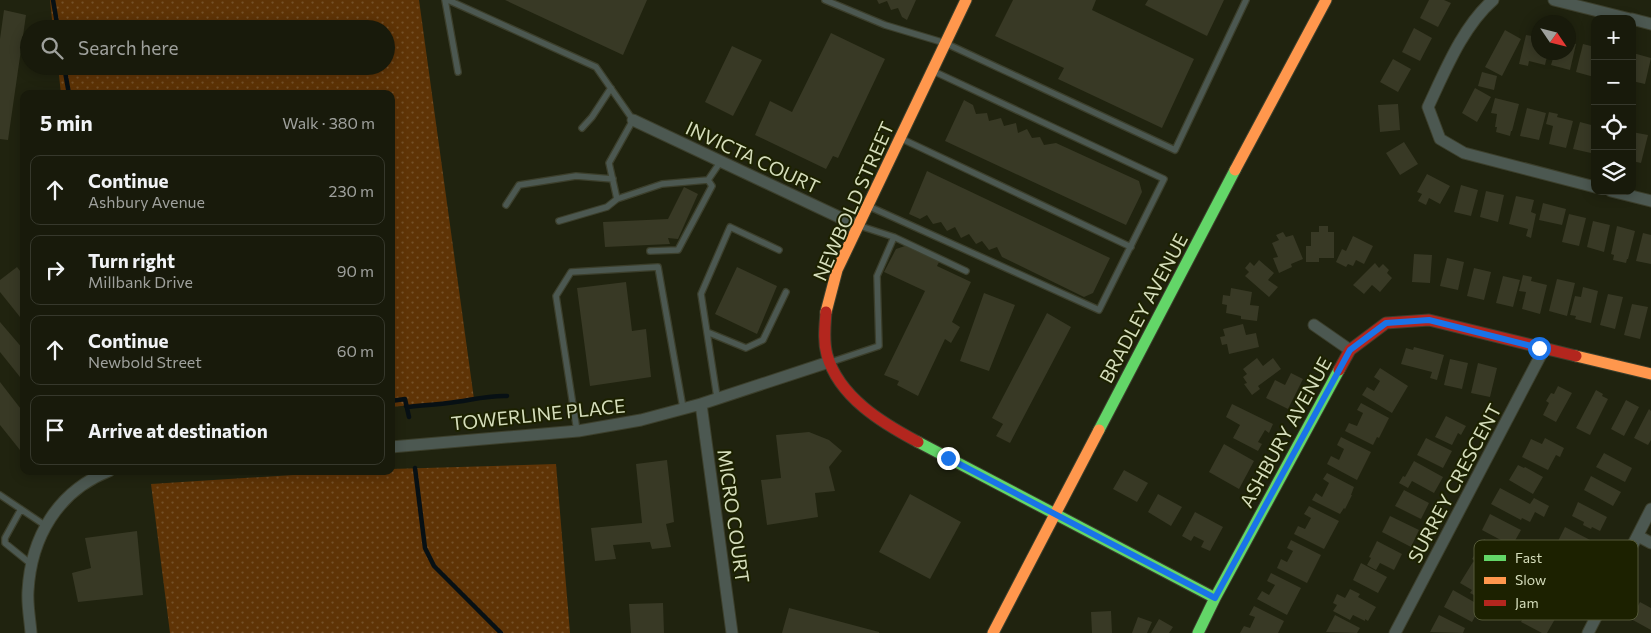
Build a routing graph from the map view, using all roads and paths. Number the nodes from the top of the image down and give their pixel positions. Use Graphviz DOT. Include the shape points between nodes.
graph roads {
  1 [pos="446,0"];
  2 [pos="825,0"];
  3 [pos="966,0"];
  4 [pos="1246,0"];
  5 [pos="1326,0"];
  6 [pos="1493,0"];
  7 [pos="1554,0"];
  8 [pos="1615,15"];
  9 [pos="1636,20"];
  10 [pos="1651,24"];
  11 [pos="946,44"];
  12 [pos="932,71"];
  13 [pos="458,72"];
  14 [pos="611,88"];
  15 [pos="633,120"];
  16 [pos="582,128"];
  17 [pos="900,138"];
  18 [pos="720,161"];
  19 [pos="613,179"];
  20 [pos="708,180"];
  21 [pos="1591,186"];
  22 [pos="1627,195"];
  23 [pos="617,199"];
  24 [pos="1651,201"];
  25 [pos="506,205"];
  26 [pos="868,206"];
  27 [pos="559,221"];
  28 [pos="858,226"];
  29 [pos="894,237"];
  30 [pos="1130,247"];
  31 [pos="779,250"];
  32 [pos="650,251"];
  33 [pos="966,271"];
  34 [pos="786,292"];
  35 [pos="1314,325"];
  36 [pos="707,332"];
  37 [pos="1544,349"];
  38 [pos="1350,350"];
  39 [pos="829,362"];
  40 [pos="1651,374"];
  41 [pos="717,397"];
  42 [pos="701,404"];
  43 [pos="684,408"];
  44 [pos="578,432"];
  45 [pos="395,447"];
  46 [pos="101,475"];
  47 [pos="0,495"];
  48 [pos="21,509"];
  49 [pos="1651,509"];
  50 [pos="1055,514"];
  51 [pos="46,526"];
  52 [pos="1638,536"];
  53 [pos="1636,540"];
  54 [pos="1651,543"];
  55 [pos="31,564"];
  56 [pos="1215,598"];
  57 [pos="1595,620"];
  58 [pos="31,633"];
  59 [pos="732,633"];
  60 [pos="993,633"];
  61 [pos="1198,633"];
  62 [pos="1395,633"];
  63 [pos="1588,633"];
  1 -- 13 [label="lane"];
  1 -- 14 [label="lane" via="596,67"];
  2 -- 11 [label="lane" via="885,25"];
  3 -- 11 [label="street, NEWBOLD STREET"];
  4 -- 11 [label="lane" via="1175,150"];
  5 -- 50 [label="street, BRADLEY AVENUE"];
  6 -- 21 [label="street" via="1480,11 1456,50 1428,107 1440,139 1464,153"];
  7 -- 8 [label="street"];
  9 -- 10 [label="street"];
  11 -- 12 [label="street, NEWBOLD STREET"];
  12 -- 17 [label="street, NEWBOLD STREET"];
  12 -- 30 [label="lane" via="1164,179"];
  14 -- 15 [label="lane"];
  14 -- 16 [label="lane"];
  15 -- 18 [label="street, INVICTA COURT"];
  15 -- 19 [label="lane" via="609,163"];
  17 -- 26 [label="street, NEWBOLD STREET"];
  17 -- 30 [label="lane"];
  18 -- 20 [label="lane"];
  18 -- 28 [label="street, INVICTA COURT"];
  19 -- 23 [label="lane"];
  19 -- 25 [label="lane" via="576,176 519,185"];
  20 -- 23 [label="lane" via="662,184"];
  20 -- 32 [label="lane" via="712,186 678,250"];
  22 -- 24 [label="street"];
  23 -- 27 [label="lane" via="606,208"];
  26 -- 28 [label="street, NEWBOLD STREET"];
  26 -- 30 [label="lane" via="1100,310"];
  28 -- 29 [label="lane"];
  28 -- 39 [label="street, NEWBOLD STREET" via="837,270 826,310 824,335"];
  29 -- 33 [label="lane"];
  29 -- 39 [label="lane" via="877,276 879,346"];
  31 -- 36 [label="lane" via="730,227 701,294"];
  34 -- 36 [label="lane" via="763,340 746,348"];
  35 -- 38 [label="street"];
  36 -- 41 [label="lane"];
  37 -- 38 [label="street, ASHBURY AVENUE" via="1429,320 1386,323"];
  37 -- 40 [label="street, ASHBURY AVENUE"];
  37 -- 62 [label="street, SURREY CRESCENT"];
  38 -- 56 [label="street, ASHBURY AVENUE"];
  39 -- 41 [label="street, TOWERLINE PLACE"];
  39 -- 50 [label="street, NEWBOLD STREET" via="839,383 869,412 904,435"];
  41 -- 42 [label="street, TOWERLINE PLACE"];
  42 -- 43 [label="street, TOWERLINE PLACE"];
  42 -- 59 [label="street, MICRO COURT"];
  43 -- 44 [label="street, TOWERLINE PLACE"];
  43 -- 44 [label="lane" via="658,267 571,272 556,296"];
  44 -- 45 [label="street, TOWERLINE PLACE"];
  46 -- 51 [label="street" via="69,495"];
  47 -- 48 [label="lane"];
  48 -- 51 [label="lane"];
  48 -- 55 [label="lane" via="5,543"];
  49 -- 52 [label="street"];
  50 -- 56 [label="street, NEWBOLD STREET"];
  50 -- 60 [label="street, BRADLEY AVENUE"];
  51 -- 55 [label="street"];
  52 -- 53 [label="street"];
  52 -- 54 [label="street"];
  55 -- 58 [label="street" via="28,592"];
  56 -- 61 [label="street, ASHBURY AVENUE"];
  57 -- 63 [label="street"];
}
